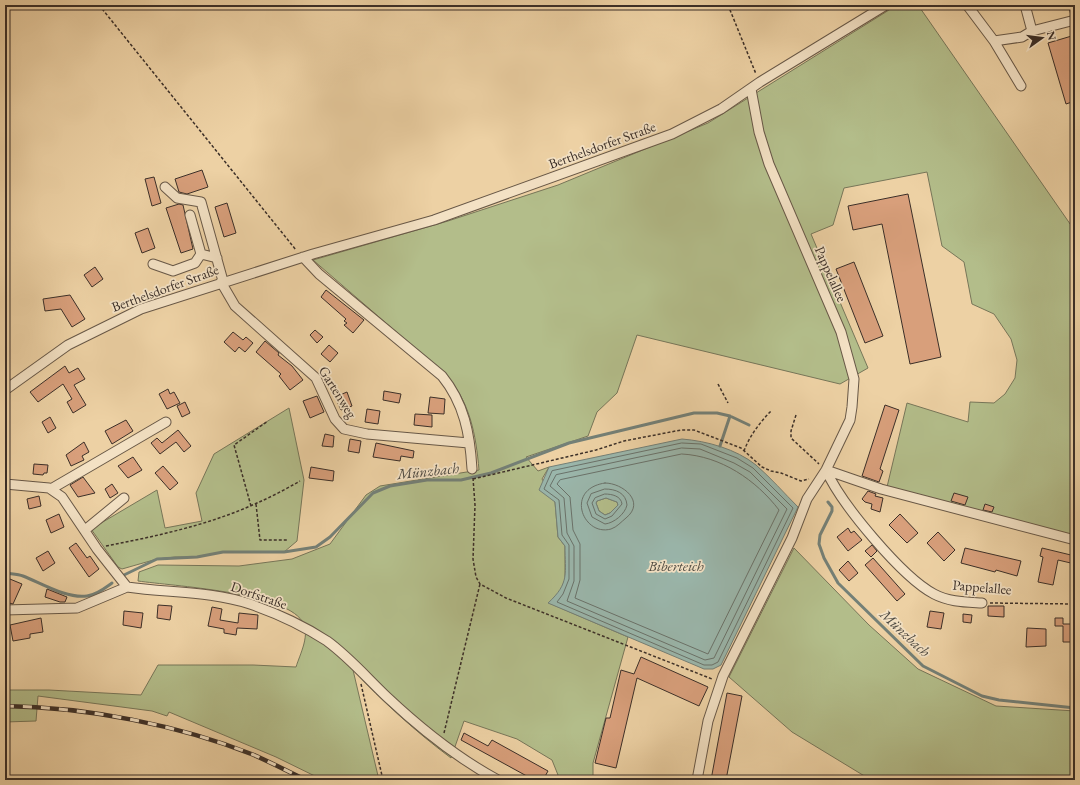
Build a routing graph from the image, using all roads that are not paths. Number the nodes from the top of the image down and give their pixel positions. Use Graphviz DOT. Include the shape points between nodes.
graph roads {
  1 [pos="886,5"];
  2 [pos="967,5"];
  3 [pos="1026,5"];
  4 [pos="1073,5"];
  5 [pos="1075,11"];
  6 [pos="1075,20"];
  7 [pos="1032,32"];
  8 [pos="994,41"];
  9 [pos="1021,86"];
  10 [pos="751,89"];
  11 [pos="165,187"];
  12 [pos="190,215"];
  13 [pos="200,254"];
  14 [pos="303,257"];
  15 [pos="217,258"];
  16 [pos="153,264"];
  17 [pos="222,282"];
  18 [pos="5,390"];
  19 [pos="166,422"];
  20 [pos="469,443"];
  21 [pos="472,469"];
  22 [pos="824,474"];
  23 [pos="5,484"];
  24 [pos="51,489"];
  25 [pos="124,498"];
  26 [pos="85,530"];
  27 [pos="1075,540"];
  28 [pos="124,584"];
  29 [pos="982,603"];
  30 [pos="5,610"];
  31 [pos="498,780"];
  32 [pos="697,780"];
  1 -- 10 [label="street, Berthelsdorfer Straße"];
  2 -- 8 [label="street"];
  3 -- 7 [label="street"];
  4 -- 5 [label="street"];
  6 -- 7 [label="street"];
  7 -- 8 [label="street" via="1022,37"];
  8 -- 9 [label="street"];
  10 -- 14 [label="street, Berthelsdorfer Straße" via="721,110 665,136 434,220"];
  10 -- 22 [label="street, Pappelallee" via="759,132 769,164 841,332 854,379 850,420"];
  11 -- 15 [label="street" via="177,198 201,202"];
  12 -- 13 [label="street"];
  13 -- 15 [label="street"];
  13 -- 16 [label="street" via="195,263 172,271"];
  14 -- 17 [label="street, Berthelsdorfer Straße"];
  14 -- 20 [label="street" via="319,274 442,376 453,389 461,406 467,424"];
  15 -- 17 [label="street"];
  17 -- 18 [label="street, Berthelsdorfer Straße" via="141,309 94,331 68,345"];
  17 -- 20 [label="street, Gartenweg" via="235,306 316,378 335,419 344,430"];
  19 -- 24 [label="street"];
  20 -- 21 [label="street"];
  22 -- 27 [label="street"];
  22 -- 29 [label="street, Pappelallee" via="880,545 920,585 936,595 957,601"];
  22 -- 32 [label="street" via="807,499 792,538 721,683 708,721"];
  23 -- 24 [label="street" via="42,486"];
  24 -- 26 [label="street" via="62,497"];
  25 -- 26 [label="street"];
  26 -- 28 [label="street"];
  28 -- 30 [label="street" via="77,608"];
  28 -- 31 [label="street, Dorfstraße" via="249,603 312,633 326,641 359,669 442,745"];
}
